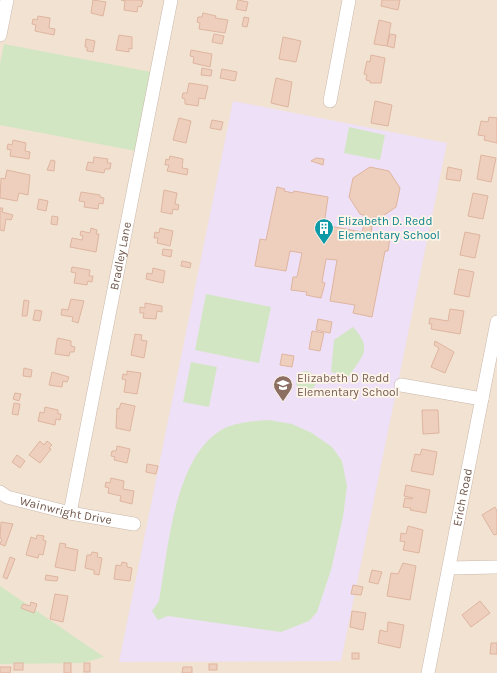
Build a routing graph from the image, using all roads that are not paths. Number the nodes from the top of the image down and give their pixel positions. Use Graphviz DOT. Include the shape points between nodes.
graph roads {
  1 [pos="7,0"];
  2 [pos="171,0"];
  3 [pos="349,0"];
  4 [pos="0,35"];
  5 [pos="330,101"];
  6 [pos="497,322"];
  7 [pos="401,384"];
  8 [pos="482,399"];
  9 [pos="0,492"];
  10 [pos="70,513"];
  11 [pos="134,524"];
  12 [pos="497,567"];
  13 [pos="449,568"];
  14 [pos="428,673"];
  1 -- 4 [label="street"];
  2 -- 10 [label="street, Bradley Lane"];
  3 -- 5 [label="street"];
  6 -- 8 [label="street, Erich Road"];
  7 -- 8 [label="street"];
  8 -- 13 [label="street, Erich Road"];
  9 -- 10 [label="street, Wainwright Drive"];
  10 -- 11 [label="street, Wainwright Drive"];
  12 -- 13 [label="street"];
  13 -- 14 [label="street, Erich Road"];
}
